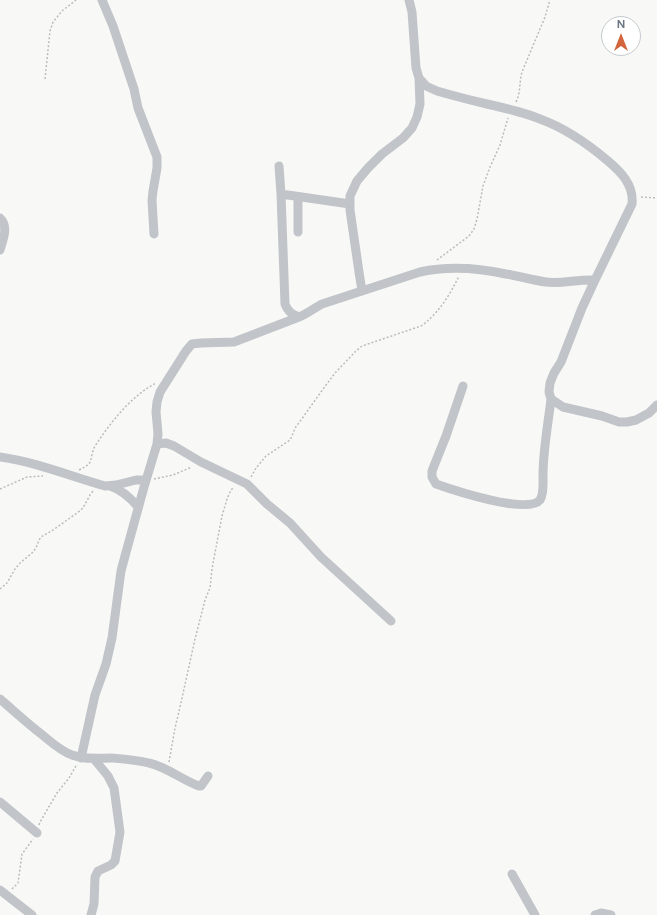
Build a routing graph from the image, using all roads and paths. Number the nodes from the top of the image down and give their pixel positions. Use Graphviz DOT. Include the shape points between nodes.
graph roads {
  1 [pos="76,0"];
  2 [pos="102,0"];
  3 [pos="410,0"];
  4 [pos="550,0"];
  5 [pos="419,78"];
  6 [pos="45,79"];
  7 [pos="511,109"];
  8 [pos="279,166"];
  9 [pos="281,194"];
  10 [pos="633,196"];
  11 [pos="298,197"];
  12 [pos="657,198"];
  13 [pos="350,204"];
  14 [pos="0,218"];
  15 [pos="298,232"];
  16 [pos="154,234"];
  17 [pos="0,250"];
  18 [pos="463,269"];
  19 [pos="427,270"];
  20 [pos="595,280"];
  21 [pos="362,291"];
  22 [pos="299,317"];
  23 [pos="169,379"];
  24 [pos="463,386"];
  25 [pos="551,400"];
  26 [pos="657,405"];
  27 [pos="157,444"];
  28 [pos="0,457"];
  29 [pos="201,462"];
  30 [pos="68,475"];
  31 [pos="43,476"];
  32 [pos="146,480"];
  33 [pos="247,484"];
  34 [pos="107,486"];
  35 [pos="0,489"];
  36 [pos="138,507"];
  37 [pos="0,589"];
  38 [pos="391,621"];
  39 [pos="0,699"];
  40 [pos="81,758"];
  41 [pos="94,759"];
  42 [pos="168,770"];
  43 [pos="208,776"];
  44 [pos="0,802"];
  45 [pos="37,833"];
  46 [pos="512,874"];
  47 [pos="0,890"];
  48 [pos="32,915"];
  49 [pos="90,915"];
  50 [pos="535,915"];
  51 [pos="595,915"];
  52 [pos="611,915"];
  1 -- 6 [label="path" via="62,10 53,22"];
  2 -- 16 [label="street" via="157,157 152,200"];
  3 -- 5 [label="street"];
  4 -- 7 [label="path" via="522,72 518,96"];
  5 -- 7 [label="street" via="426,86 437,91"];
  5 -- 13 [label="street" via="420,104 412,128 382,154 357,182 350,196"];
  7 -- 10 [label="street" via="568,132 596,151 618,169"];
  7 -- 19 [label="path" via="497,154 483,186 474,229"];
  8 -- 9 [label="street"];
  9 -- 11 [label="street"];
  9 -- 22 [label="street" via="285,304 291,314"];
  10 -- 12 [label="path"];
  10 -- 20 [label="street" via="632,204"];
  11 -- 13 [label="street"];
  11 -- 15 [label="street"];
  13 -- 21 [label="street"];
  14 -- 17 [label="street" via="5,225"];
  18 -- 19 [label="street"];
  18 -- 20 [label="street" via="504,273 546,282"];
  18 -- 33 [label="path" via="453,288 429,321 362,346 356,351 326,385 295,428 290,440 266,456"];
  19 -- 21 [label="street"];
  20 -- 25 [label="street" via="550,383"];
  21 -- 22 [label="street" via="322,304"];
  22 -- 23 [label="street" via="234,342 192,344"];
  23 -- 27 [label="street" via="156,402"];
  23 -- 30 [label="path" via="148,387 128,404 95,446 91,462"];
  24 -- 25 [label="street" via="435,461 432,477 436,484 510,504 536,504 541,499"];
  25 -- 26 [label="street" via="563,407 619,422 636,420"];
  27 -- 29 [label="street" via="174,446"];
  27 -- 32 [label="street"];
  28 -- 30 [label="street"];
  29 -- 32 [label="path" via="173,475"];
  29 -- 33 [label="street"];
  30 -- 34 [label="street"];
  31 -- 35 [label="path" via="27,477"];
  32 -- 34 [label="street"];
  32 -- 36 [label="street"];
  33 -- 38 [label="street"];
  33 -- 42 [label="path" via="235,486 231,490 222,516 210,588 195,640"];
  34 -- 36 [label="street" via="122,491"];
  34 -- 37 [label="path" via="92,492 77,514 41,537 36,548 15,568 7,583"];
  36 -- 40 [label="street" via="121,572 112,638 95,695"];
  39 -- 40 [label="street" via="62,751"];
  40 -- 41 [label="street"];
  41 -- 42 [label="street" via="111,758 150,763"];
  41 -- 49 [label="street" via="114,788 120,832 115,860 111,865 98,871 95,877 94,904"];
  42 -- 43 [label="street" via="199,786"];
  44 -- 45 [label="street"];
  46 -- 50 [label="street"];
  47 -- 48 [label="street"];
  51 -- 52 [label="street"];
}
